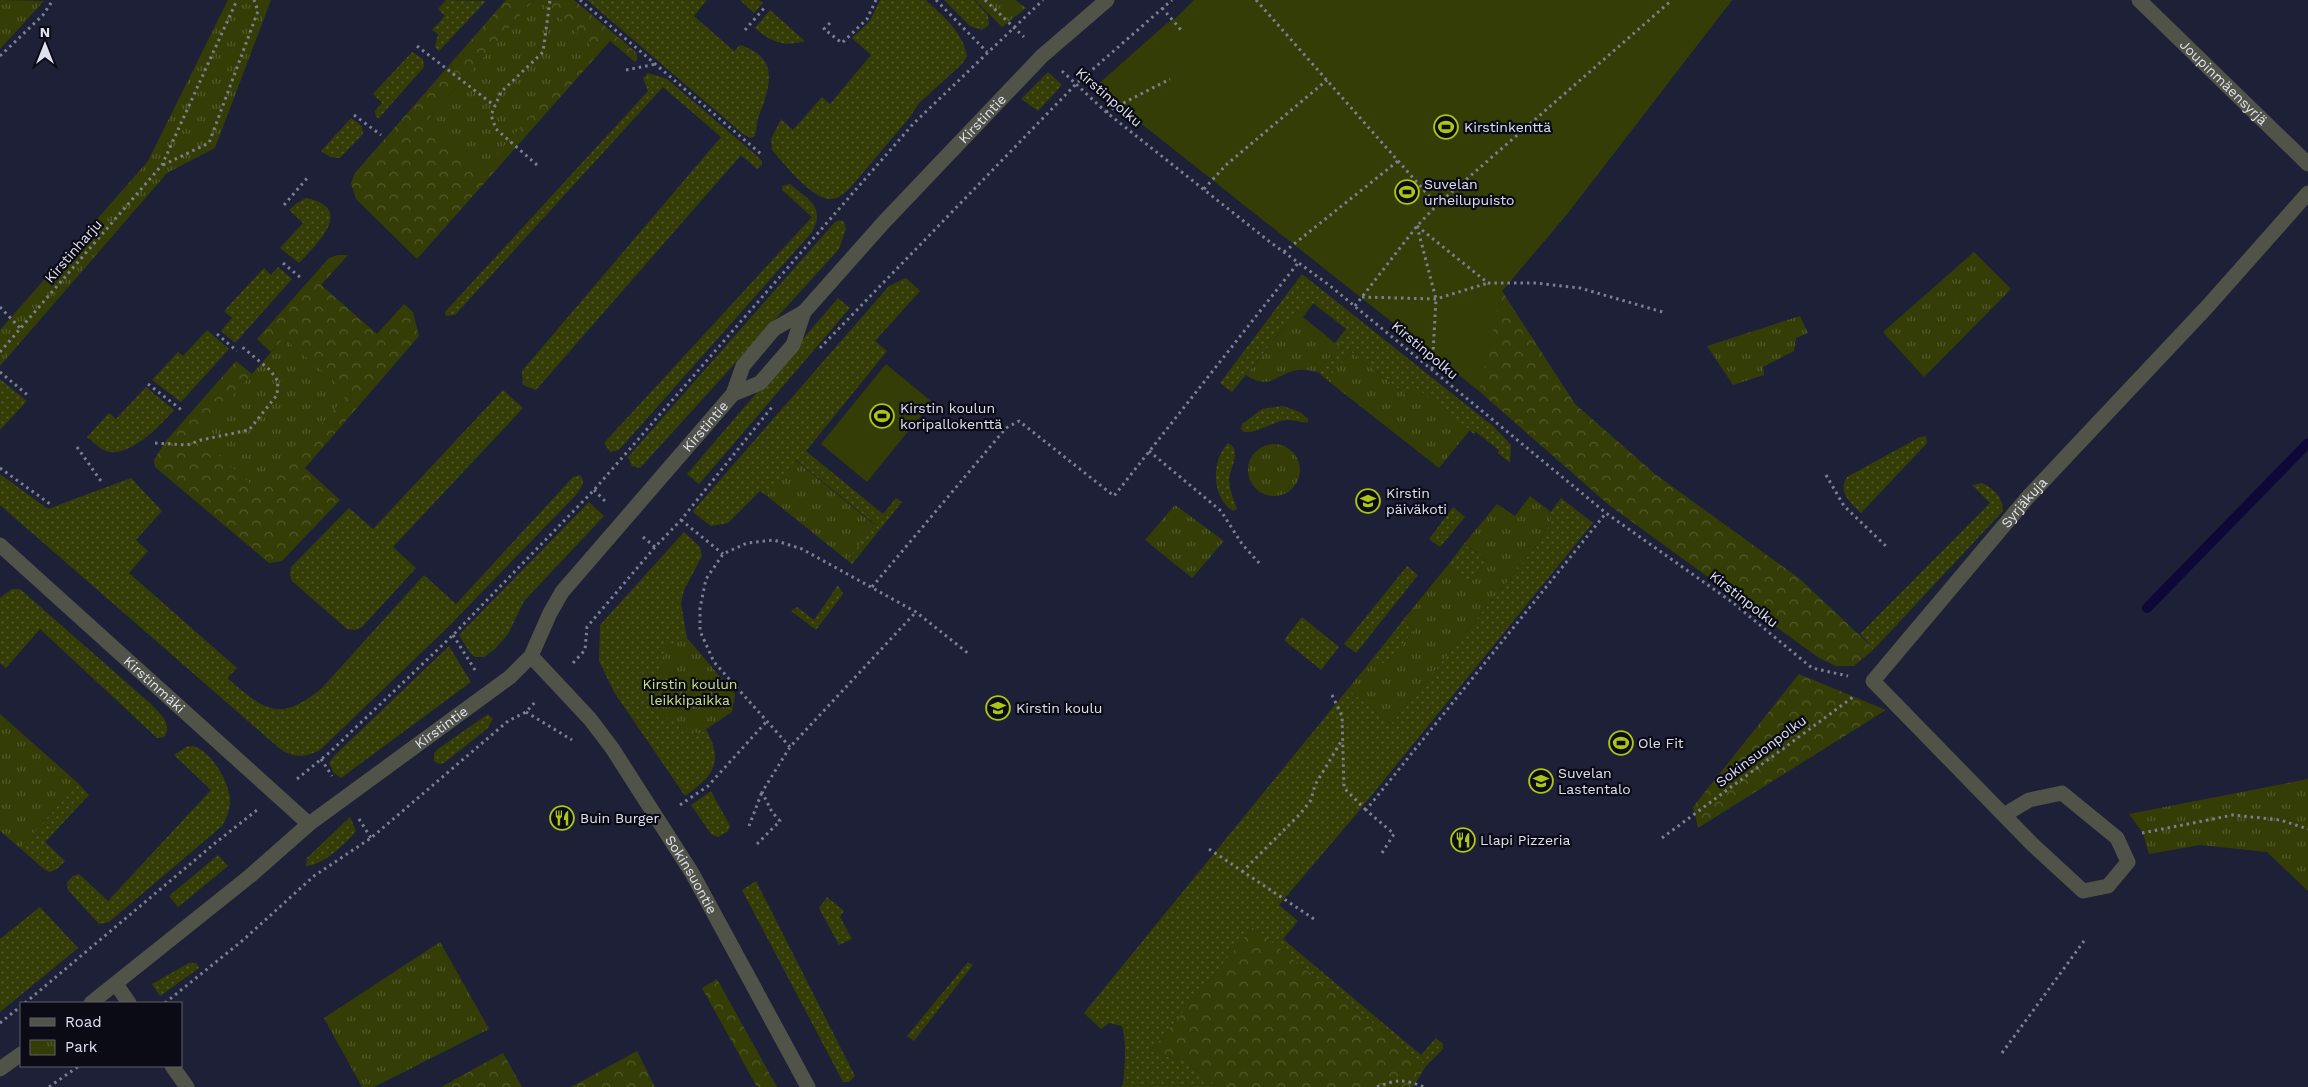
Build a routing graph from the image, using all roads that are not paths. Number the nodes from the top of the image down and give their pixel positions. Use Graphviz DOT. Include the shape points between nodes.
graph roads {
  1 [pos="1107,0"];
  2 [pos="2139,0"];
  3 [pos="2308,164"];
  4 [pos="2308,193"];
  5 [pos="804,312"];
  6 [pos="733,394"];
  7 [pos="0,545"];
  8 [pos="531,656"];
  9 [pos="2004,815"];
  10 [pos="309,824"];
  11 [pos="116,984"];
  12 [pos="92,1002"];
  13 [pos="128,1002"];
  14 [pos="20,1055"];
  15 [pos="173,1067"];
  16 [pos="0,1069"];
  17 [pos="187,1087"];
  18 [pos="808,1087"];
  1 -- 5 [label="street, Kirstintie" via="1042,56 884,222"];
  2 -- 3 [label="street, Joupinmäensyrjä"];
  4 -- 9 [label="street, Syrjäkuja" via="2028,497 1873,681"];
  5 -- 6 [label="street, Kirstintie" via="774,329 742,366"];
  5 -- 6 [label="street, Kirstintie" via="792,345 760,383"];
  6 -- 8 [label="street, Kirstintie" via="562,592"];
  7 -- 10 [label="street, Kirstinmäki"];
  8 -- 10 [label="street, Kirstintie" via="510,677"];
  8 -- 18 [label="street, Sokinsuontie" via="590,719 612,748 692,873"];
  9 -- 9 [label="street" via="2083,891 2108,886 2128,862 2117,838 2062,793 2029,800"];
  10 -- 11 [label="street, Kirstintie"];
  11 -- 12 [label="street, Kirstintie"];
  11 -- 13 [label="street"];
  14 -- 16 [label="street"];
  15 -- 17 [label="street"];
}
